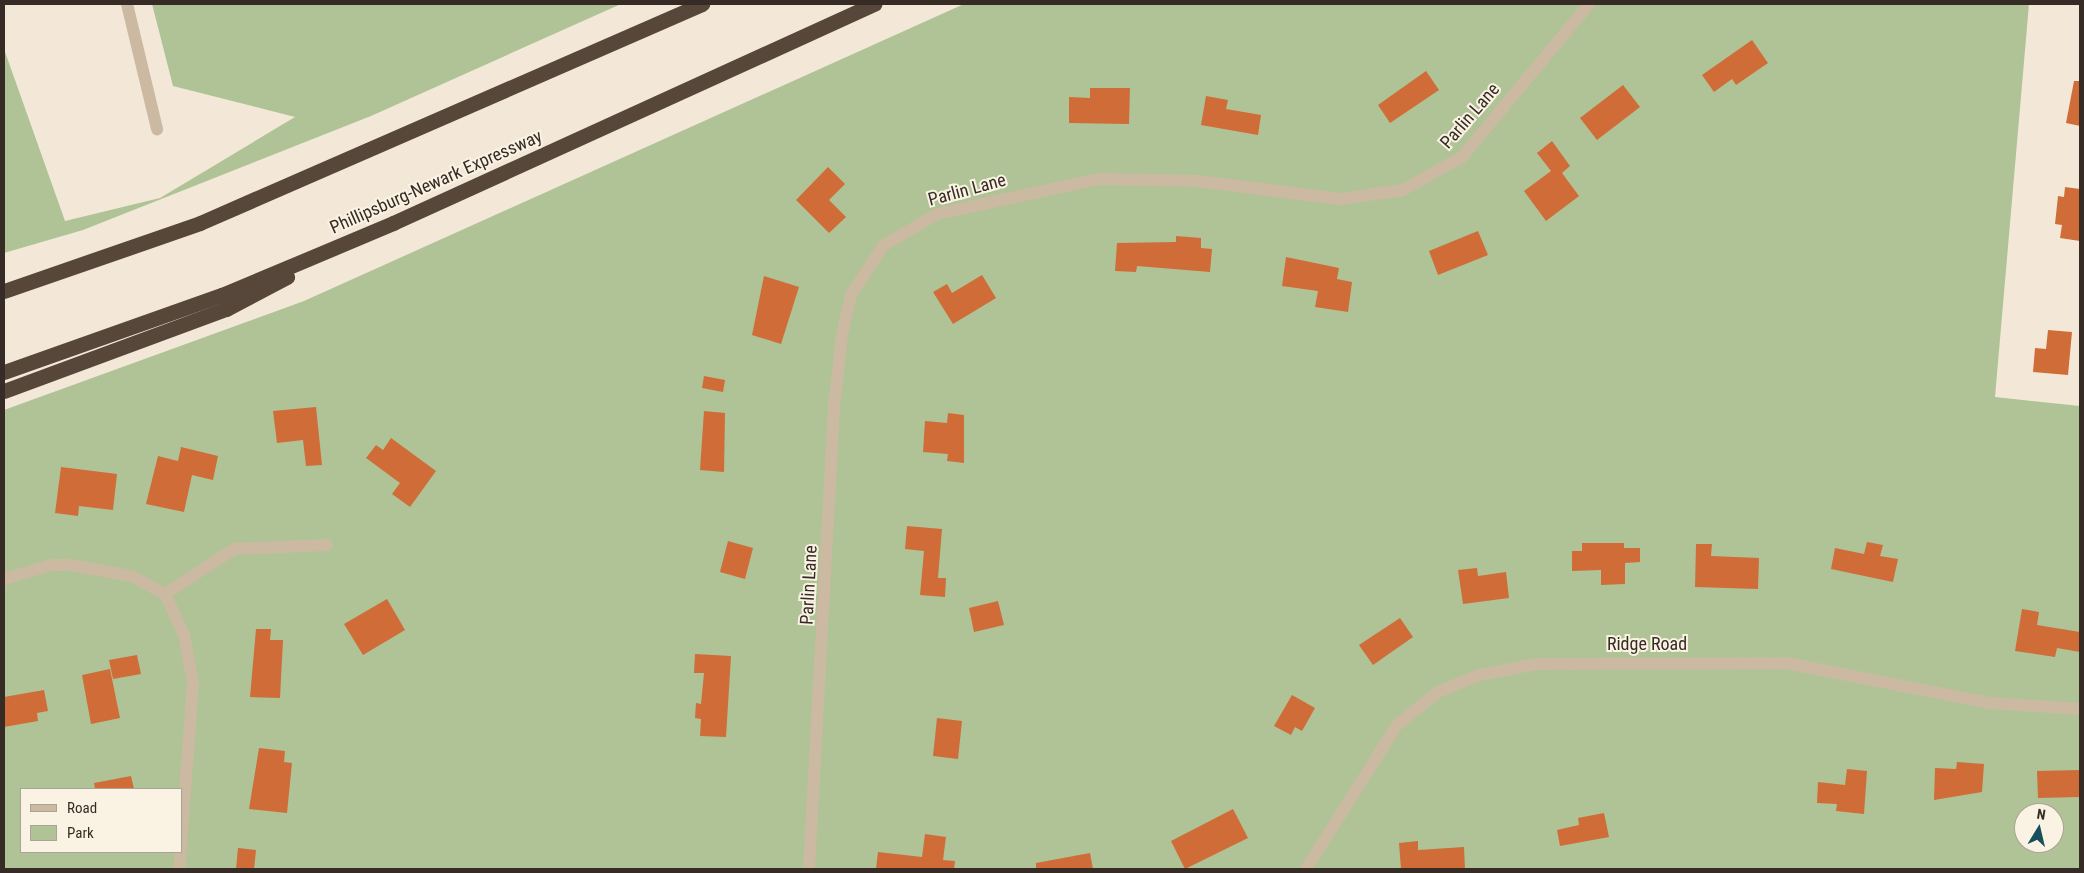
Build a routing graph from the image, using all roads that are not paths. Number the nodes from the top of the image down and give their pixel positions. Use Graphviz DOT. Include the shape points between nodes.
graph roads {
  1 [pos="127,4"];
  2 [pos="702,4"];
  3 [pos="874,4"];
  4 [pos="1589,4"];
  5 [pos="157,129"];
  6 [pos="393,223"];
  7 [pos="4,291"];
  8 [pos="4,372"];
  9 [pos="4,391"];
  10 [pos="327,545"];
  11 [pos="4,579"];
  12 [pos="165,594"];
  13 [pos="2080,709"];
  14 [pos="182,833"];
  15 [pos="181,853"];
  16 [pos="179,869"];
  17 [pos="809,869"];
  18 [pos="1306,869"];
  1 -- 5 [label="street"];
  2 -- 7 [label="highway" via="200,223"];
  3 -- 6 [label="highway, Phillipsburg-Newark Expressway"];
  4 -- 17 [label="street, Parlin Lane" via="1462,157 1403,190 1340,199 1198,181 1099,179 937,214 883,246 851,295 842,335 834,407"];
  6 -- 8 [label="highway, Phillipsburg-Newark Expressway" via="222,295"];
  6 -- 9 [label="highway" via="226,309"];
  10 -- 12 [label="street" via="234,549"];
  11 -- 12 [label="street" via="51,565 70,565 132,576"];
  12 -- 14 [label="street" via="186,642 193,682"];
  13 -- 18 [label="street, Ridge Road" via="1990,703 1786,663 1538,664 1489,673 1438,692 1397,725"];
  15 -- 16 [label="street"];
}
